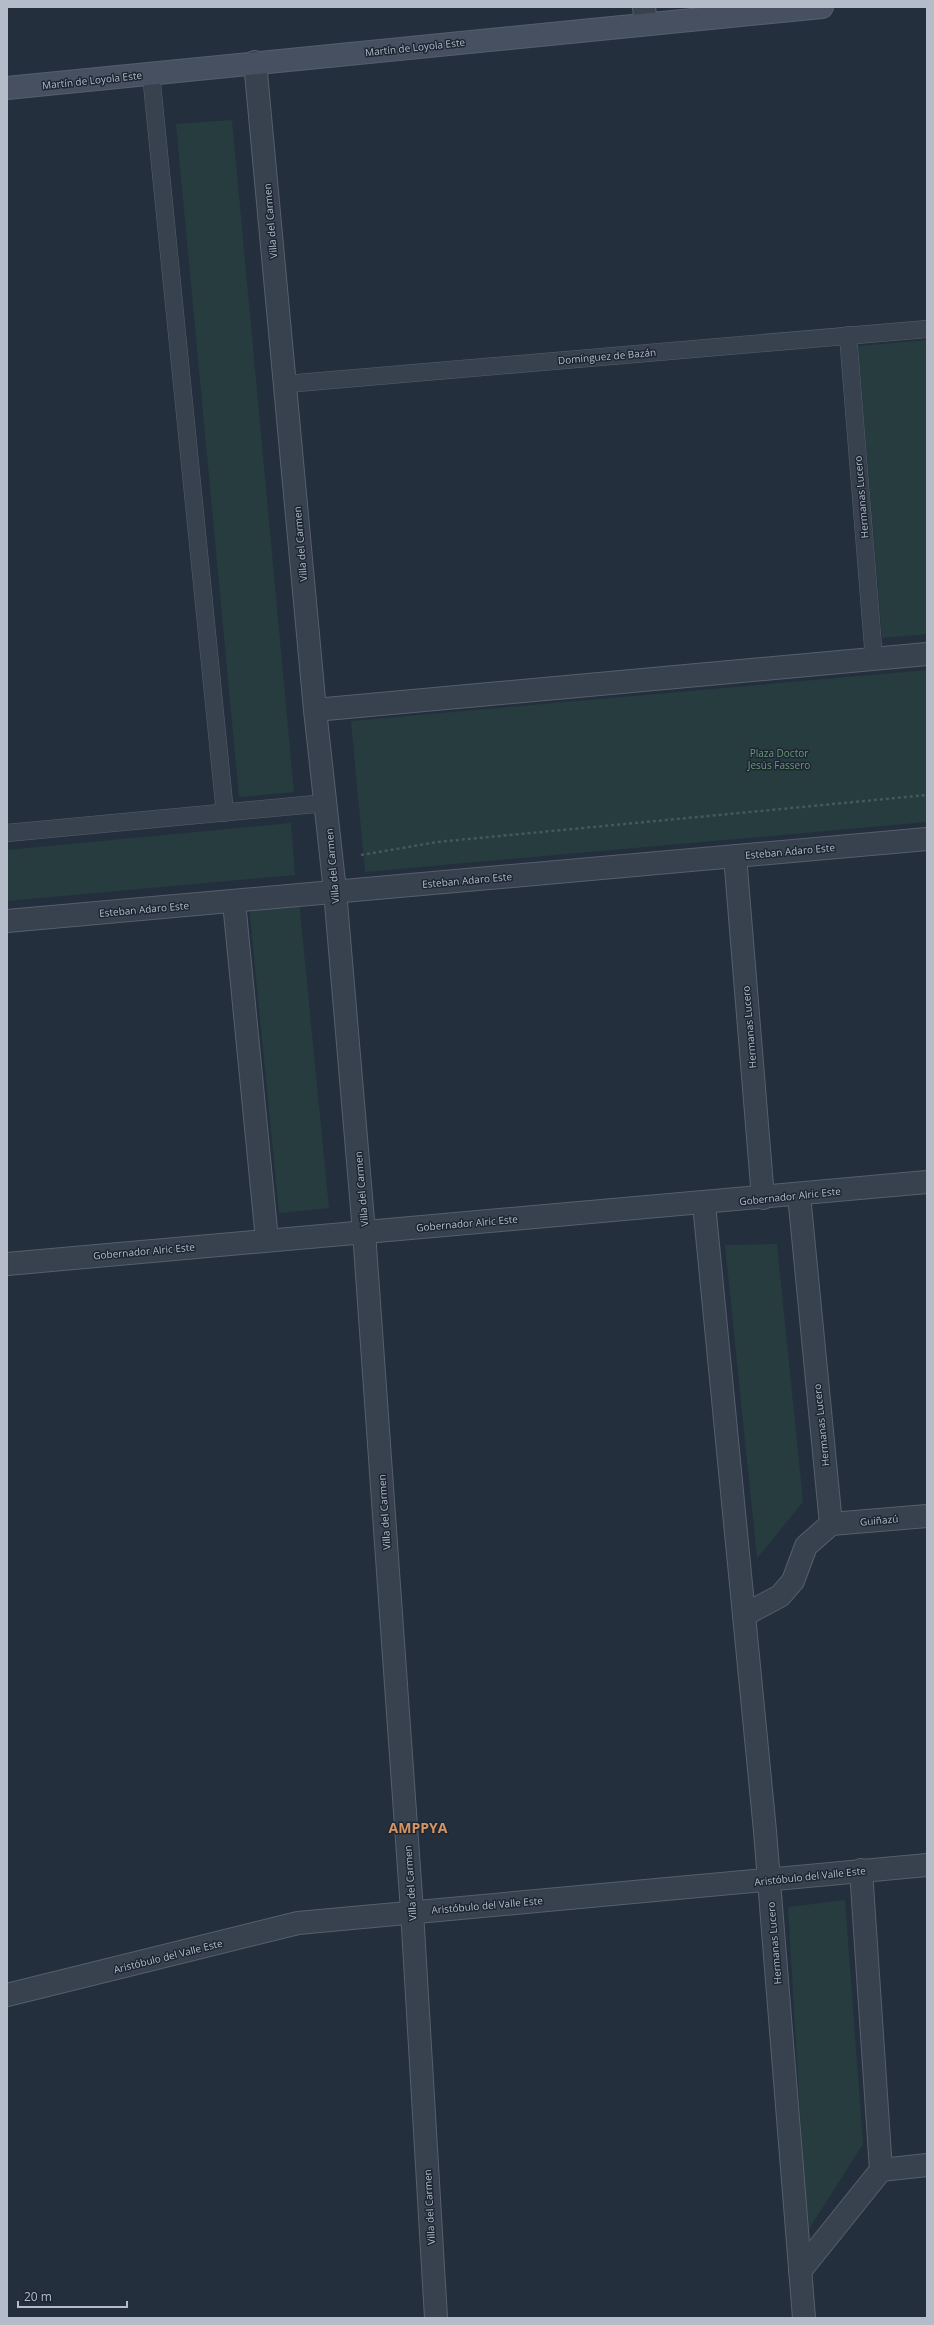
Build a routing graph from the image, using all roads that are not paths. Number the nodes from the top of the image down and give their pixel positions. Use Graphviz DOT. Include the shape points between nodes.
graph roads {
  1 [pos="822,7"];
  2 [pos="645,16"];
  3 [pos="255,62"];
  4 [pos="151,74"];
  5 [pos="7,88"];
  6 [pos="927,329"];
  7 [pos="848,335"];
  8 [pos="286,384"];
  9 [pos="927,654"];
  10 [pos="874,659"];
  11 [pos="315,710"];
  12 [pos="326,803"];
  13 [pos="225,813"];
  14 [pos="7,833"];
  15 [pos="927,839"];
  16 [pos="735,856"];
  17 [pos="335,891"];
  18 [pos="234,902"];
  19 [pos="7,921"];
  20 [pos="927,1182"];
  21 [pos="799,1195"];
  22 [pos="763,1198"];
  23 [pos="704,1204"];
  24 [pos="364,1232"];
  25 [pos="267,1240"];
  26 [pos="7,1264"];
  27 [pos="927,1516"];
  28 [pos="831,1524"];
  29 [pos="744,1615"];
  30 [pos="927,1865"];
  31 [pos="860,1870"];
  32 [pos="769,1881"];
  33 [pos="412,1911"];
  34 [pos="7,1995"];
  35 [pos="927,2165"];
  36 [pos="881,2170"];
  37 [pos="800,2271"];
  38 [pos="436,2318"];
  39 [pos="804,2318"];
  1 -- 2 [label="main road, Martín de Loyola Este"];
  2 -- 3 [label="main road, Martín de Loyola Este"];
  3 -- 4 [label="main road, Martín de Loyola Este"];
  3 -- 8 [label="street, Villa del Carmen"];
  4 -- 5 [label="main road, Martín de Loyola Este"];
  4 -- 13 [label="lane"];
  6 -- 7 [label="lane, Domínguez de Bazán"];
  7 -- 8 [label="lane, Domínguez de Bazán"];
  7 -- 10 [label="lane, Hermanas Lucero"];
  8 -- 11 [label="street, Villa del Carmen"];
  9 -- 10 [label="street"];
  10 -- 11 [label="street"];
  11 -- 12 [label="street, Villa del Carmen"];
  12 -- 13 [label="lane"];
  12 -- 17 [label="street, Villa del Carmen"];
  13 -- 14 [label="lane"];
  15 -- 16 [label="street, Esteban Adaro Este"];
  16 -- 17 [label="street, Esteban Adaro Este"];
  16 -- 22 [label="street, Hermanas Lucero"];
  17 -- 18 [label="street, Esteban Adaro Este"];
  17 -- 24 [label="street, Villa del Carmen"];
  18 -- 19 [label="street, Esteban Adaro Este"];
  18 -- 25 [label="street"];
  20 -- 21 [label="street, Gobernador Alric Este"];
  21 -- 22 [label="street, Gobernador Alric Este"];
  21 -- 28 [label="street, Hermanas Lucero"];
  22 -- 23 [label="street, Gobernador Alric Este"];
  23 -- 24 [label="street, Gobernador Alric Este"];
  23 -- 29 [label="street, Hermanas Lucero"];
  24 -- 25 [label="street, Gobernador Alric Este"];
  24 -- 33 [label="street, Villa del Carmen"];
  25 -- 26 [label="street, Gobernador Alric Este"];
  27 -- 28 [label="street, Guiñazú"];
  28 -- 29 [label="street" via="806,1546 793,1581 780,1596"];
  29 -- 32 [label="street, Hermanas Lucero"];
  30 -- 31 [label="street, Aristóbulo del Valle Este"];
  31 -- 32 [label="street, Aristóbulo del Valle Este"];
  31 -- 36 [label="street"];
  32 -- 33 [label="street, Aristóbulo del Valle Este"];
  32 -- 37 [label="street, Hermanas Lucero"];
  33 -- 34 [label="street, Aristóbulo del Valle Este" via="298,1923"];
  33 -- 38 [label="street, Villa del Carmen"];
  35 -- 36 [label="street"];
  36 -- 37 [label="street"];
  37 -- 39 [label="street, Hermanas Lucero"];
}
